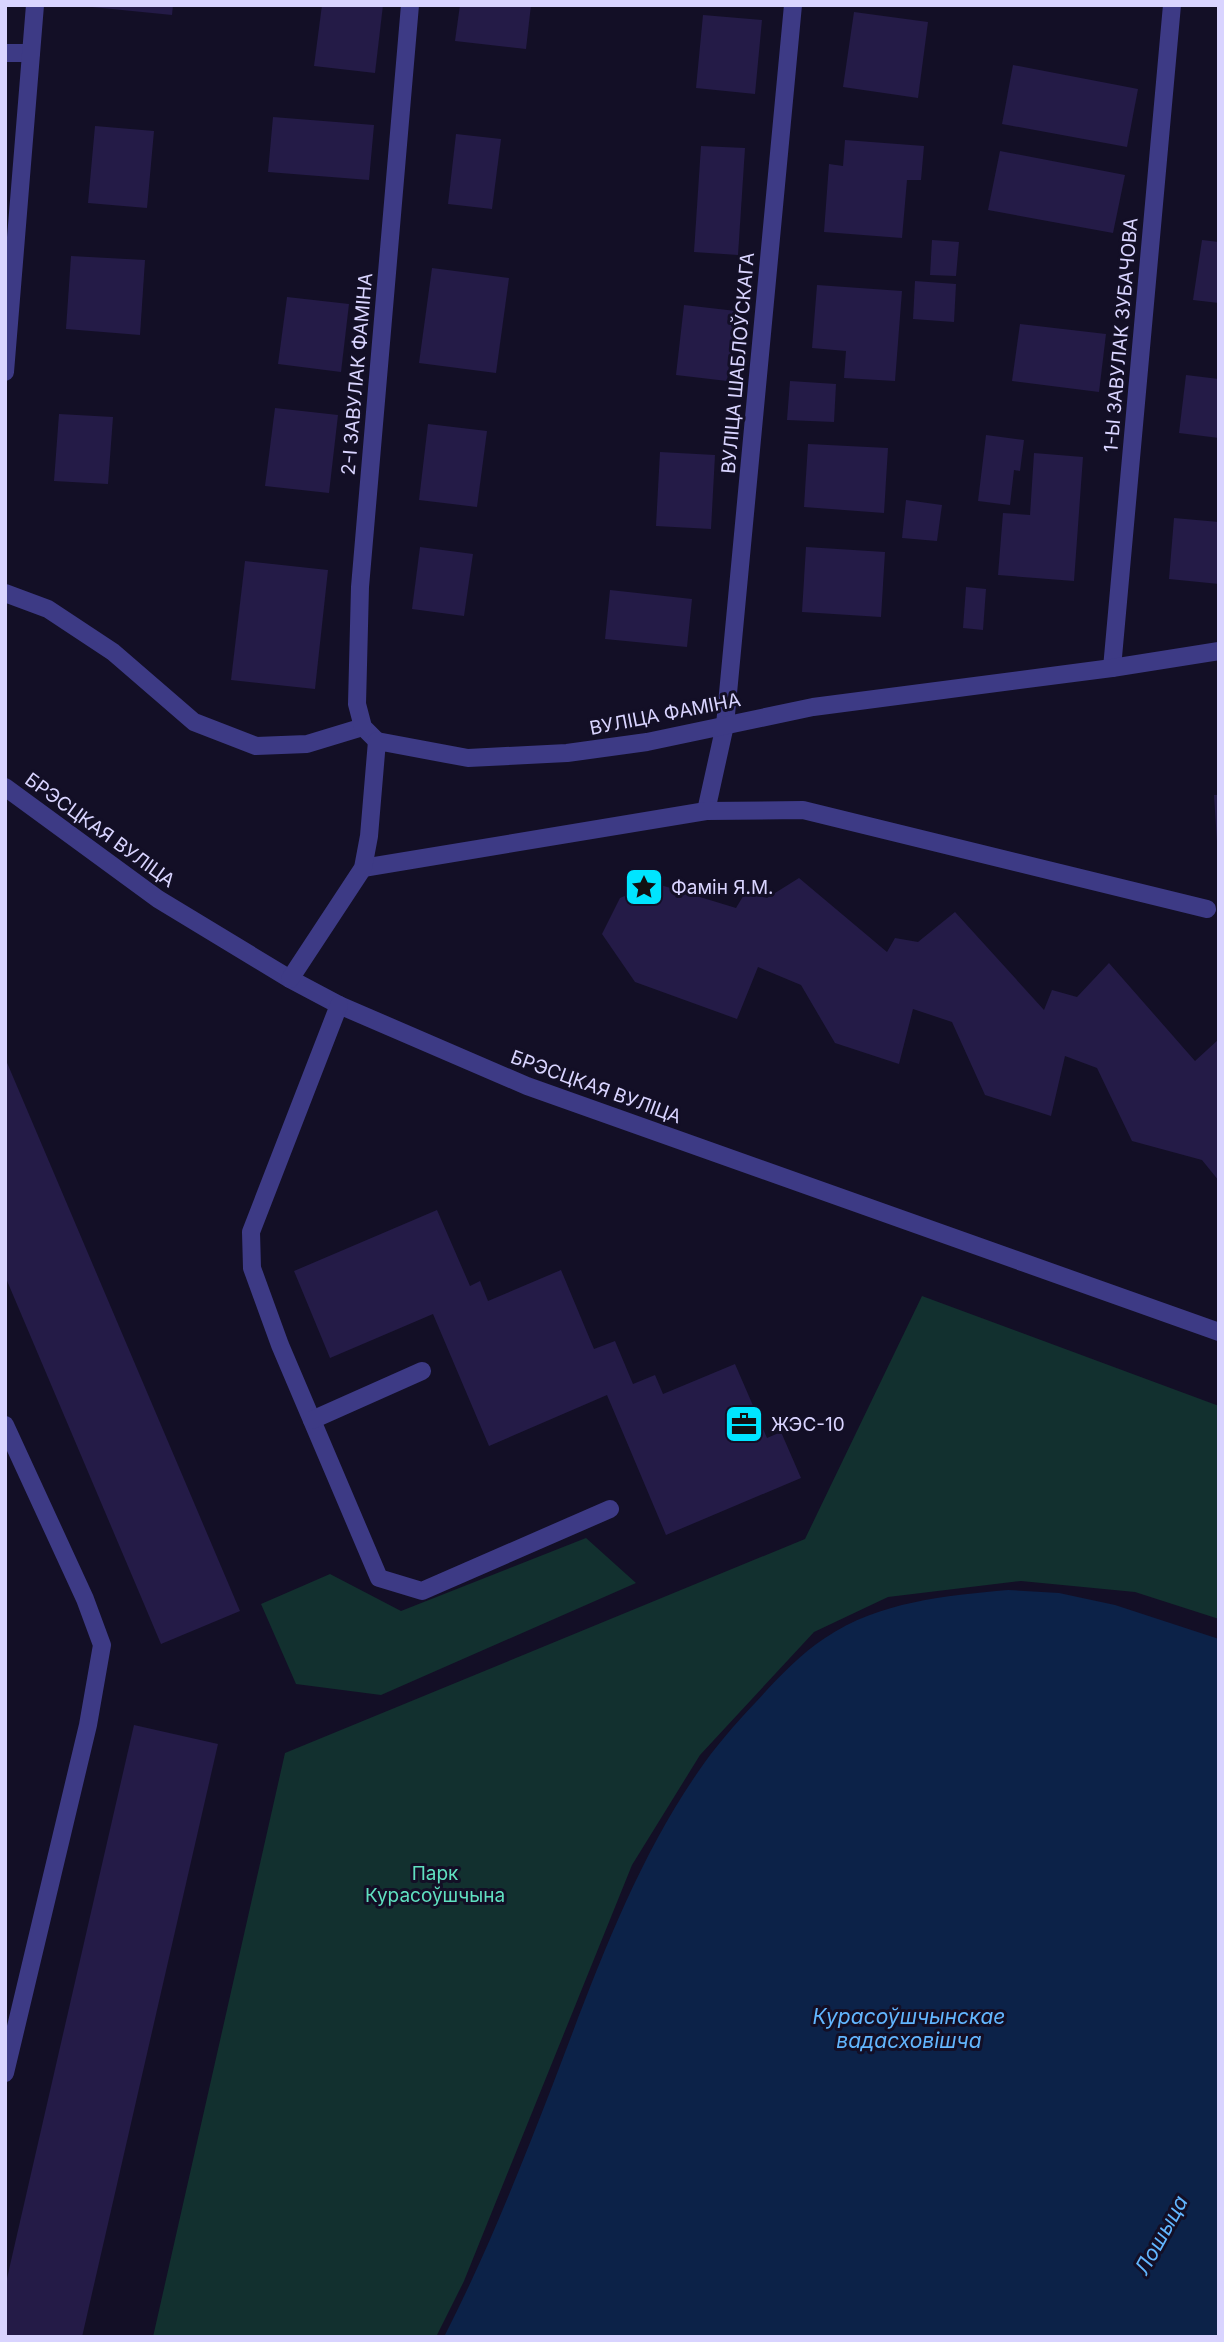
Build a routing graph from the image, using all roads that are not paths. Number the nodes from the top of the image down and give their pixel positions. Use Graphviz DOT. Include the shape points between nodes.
graph roads {
  1 [pos="35,5"];
  2 [pos="410,5"];
  3 [pos="793,5"];
  4 [pos="1172,5"];
  5 [pos="5,53"];
  6 [pos="31,53"];
  7 [pos="5,372"];
  8 [pos="5,593"];
  9 [pos="1219,651"];
  10 [pos="1112,668"];
  11 [pos="725,725"];
  12 [pos="363,727"];
  13 [pos="377,741"];
  14 [pos="5,787"];
  15 [pos="706,811"];
  16 [pos="363,868"];
  17 [pos="1207,909"];
  18 [pos="290,979"];
  19 [pos="339,1005"];
  20 [pos="1219,1332"];
  21 [pos="422,1371"];
  22 [pos="312,1420"];
  23 [pos="5,1424"];
  24 [pos="610,1509"];
  25 [pos="5,2073"];
  1 -- 6 [label="street"];
  2 -- 12 [label="street, 2-І ЗАВУЛАК ФАМІНА" via="360,587 357,704"];
  3 -- 11 [label="street, ВУЛІЦА ШАБЛОЎСКАГА"];
  4 -- 10 [label="street, 1-Ы ЗАВУЛАК ЗУБАЧОВА"];
  5 -- 6 [label="street"];
  6 -- 7 [label="street"];
  8 -- 12 [label="street" via="48,609 113,652 194,722 257,746 307,744"];
  9 -- 10 [label="street, ВУЛІЦА ФАМІНА"];
  10 -- 11 [label="street, ВУЛІЦА ФАМІНА" via="813,707"];
  11 -- 13 [label="street, ВУЛІЦА ФАМІНА" via="567,753 468,758"];
  11 -- 15 [label="street, ВУЛІЦА ШАБЛОЎСКАГА"];
  12 -- 13 [label="street"];
  13 -- 16 [label="street"];
  14 -- 18 [label="street, БРЭСЦКАЯ ВУЛІЦА" via="158,899"];
  15 -- 16 [label="street"];
  15 -- 17 [label="street" via="803,810"];
  16 -- 18 [label="street"];
  18 -- 19 [label="street, БРЭСЦКАЯ ВУЛІЦА"];
  19 -- 20 [label="street, БРЭСЦКАЯ ВУЛІЦА" via="527,1086"];
  19 -- 22 [label="street" via="251,1232 252,1268"];
  21 -- 22 [label="street"];
  22 -- 24 [label="street" via="379,1578 422,1591"];
  23 -- 25 [label="street" via="102,1645 88,1725"];
}
